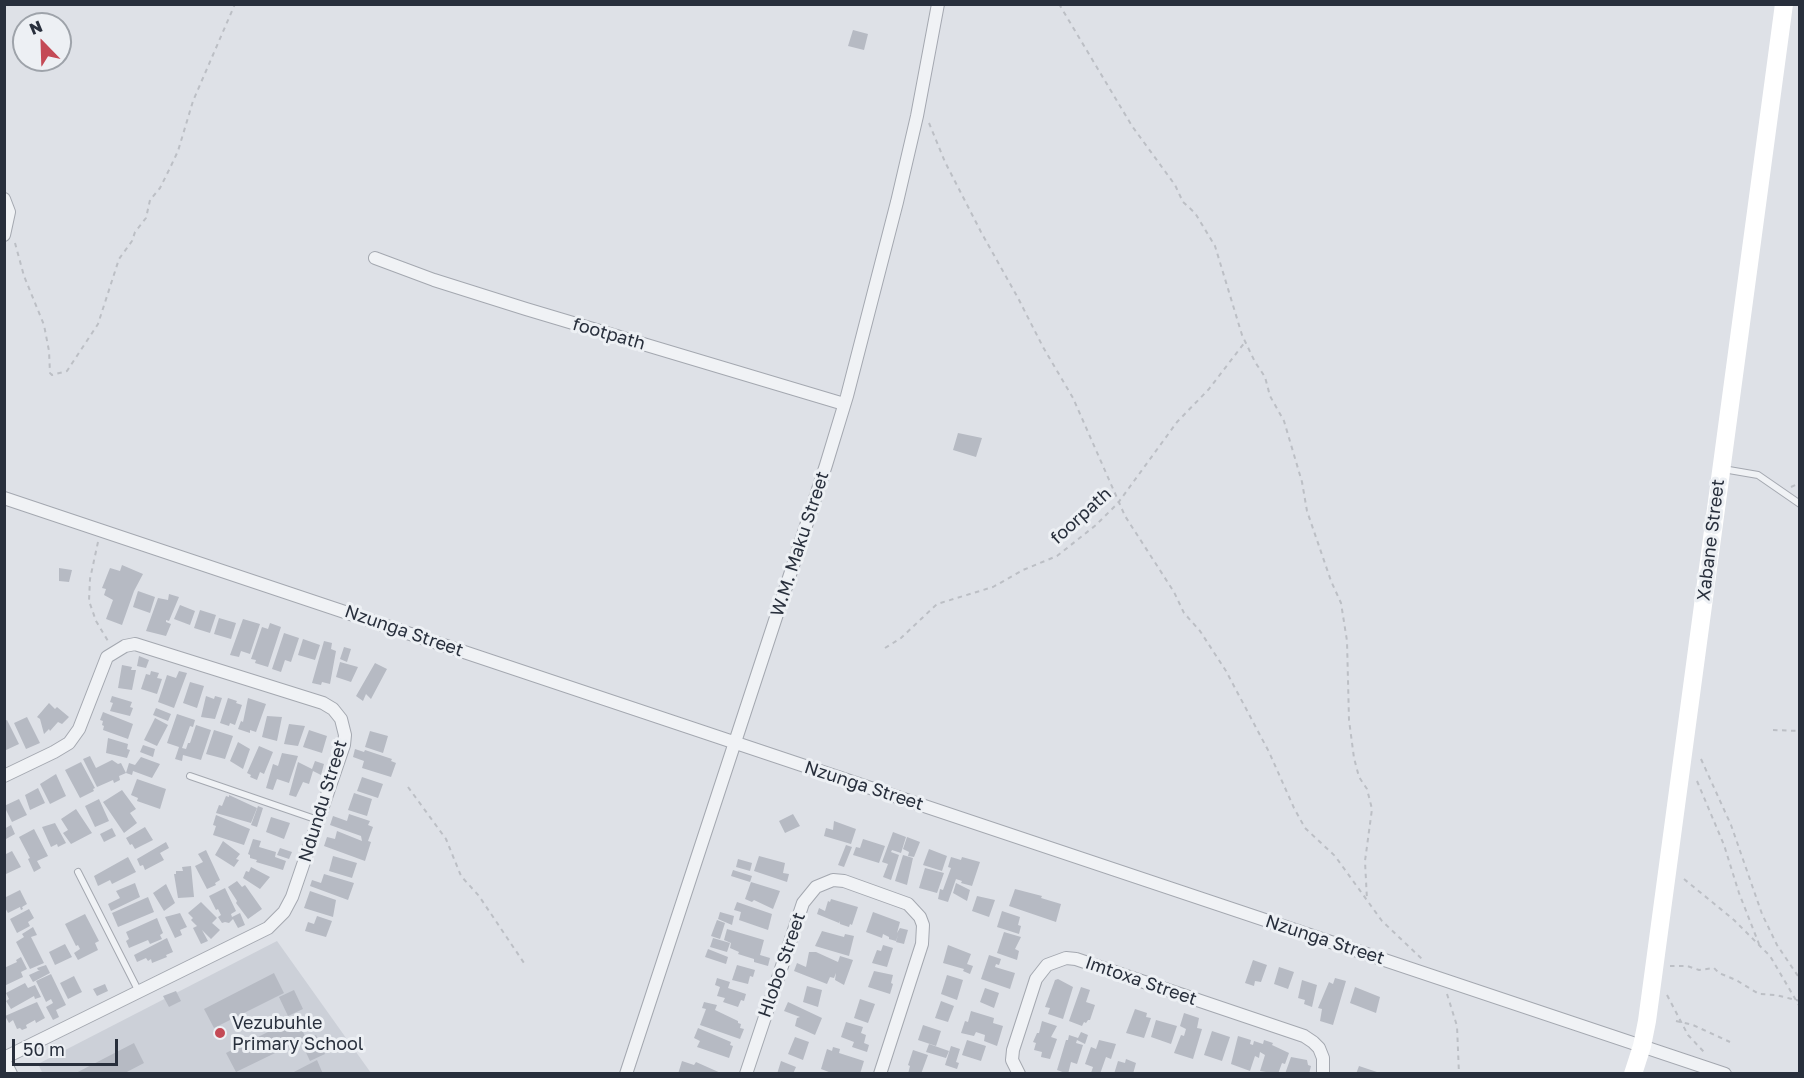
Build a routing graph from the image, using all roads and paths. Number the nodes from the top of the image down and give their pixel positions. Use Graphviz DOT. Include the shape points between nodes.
graph roads {
  1 [pos="235,4"];
  2 [pos="938,4"];
  3 [pos="1059,4"];
  4 [pos="1784,4"];
  5 [pos="920,101"];
  6 [pos="4,199"];
  7 [pos="9,239"];
  8 [pos="375,258"];
  9 [pos="1245,342"];
  10 [pos="844,404"];
  11 [pos="1720,468"];
  12 [pos="4,498"];
  13 [pos="1118,503"];
  14 [pos="1800,504"];
  15 [pos="102,530"];
  16 [pos="885,648"];
  17 [pos="114,651"];
  18 [pos="1773,730"];
  19 [pos="1800,731"];
  20 [pos="734,742"];
  21 [pos="1701,759"];
  22 [pos="1694,775"];
  23 [pos="4,776"];
  24 [pos="190,776"];
  25 [pos="408,786"];
  26 [pos="318,819"];
  27 [pos="1667,866"];
  28 [pos="78,872"];
  29 [pos="1367,903"];
  30 [pos="1760,946"];
  31 [pos="524,963"];
  32 [pos="1654,963"];
  33 [pos="1431,976"];
  34 [pos="1800,979"];
  35 [pos="1446,989"];
  36 [pos="138,990"];
  37 [pos="1665,993"];
  38 [pos="1795,999"];
  39 [pos="1800,1001"];
  40 [pos="1800,1007"];
  41 [pos="1676,1021"];
  42 [pos="1730,1041"];
  43 [pos="1642,1046"];
  44 [pos="1704,1052"];
  45 [pos="4,1059"];
  46 [pos="11,1074"];
  47 [pos="626,1074"];
  48 [pos="746,1074"];
  49 [pos="880,1074"];
  50 [pos="1019,1074"];
  51 [pos="1323,1074"];
  52 [pos="1459,1074"];
  53 [pos="1633,1074"];
  54 [pos="1725,1074"];
  1 -- 7 [label="path" via="193,101 178,151 150,200 146,218 119,259 98,324 68,371 50,373 44,325"];
  2 -- 5 [label="street, W.M. Maku Street"];
  3 -- 9 [label="path" via="1132,126 1215,246"];
  4 -- 11 [label="street, Xabane Street"];
  5 -- 10 [label="street, W.M. Maku Street"];
  5 -- 13 [label="path" via="945,162 981,232 1073,398"];
  6 -- 7 [label="street" via="9,212"];
  8 -- 10 [label="street, footpath" via="505,303"];
  9 -- 13 [label="path, foorpath" via="1209,389 1177,422"];
  9 -- 29 [label="path" via="1284,421 1307,511 1341,603 1354,758 1372,809 1365,861"];
  10 -- 20 [label="street, W.M. Maku Street"];
  11 -- 14 [label="lane" via="1758,475"];
  11 -- 27 [label="street, Xabane Street"];
  12 -- 15 [label="street, Nzunga Street"];
  13 -- 16 [label="path, foorpath" via="1058,556 993,587 937,604"];
  13 -- 29 [label="path" via="1184,613 1226,671 1305,828 1346,869"];
  15 -- 17 [label="path" via="93,562 89,601"];
  15 -- 20 [label="street, Nzunga Street"];
  17 -- 23 [label="street" via="106,657 79,729 69,743"];
  17 -- 26 [label="street, Ndundu Street" via="135,644 333,709 344,726 344,745"];
  18 -- 19 [label="path"];
  20 -- 33 [label="street, Nzunga Street"];
  20 -- 47 [label="street, W.M. Maku Street"];
  21 -- 34 [label="path" via="1731,825 1762,914"];
  22 -- 30 [label="path"];
  24 -- 26 [label="lane"];
  25 -- 31 [label="path" via="446,838 461,876"];
  26 -- 36 [label="street, Ndundu Street" via="292,897 268,928"];
  27 -- 30 [label="path"];
  27 -- 32 [label="street, Xabane Street"];
  28 -- 36 [label="lane"];
  29 -- 33 [label="path" via="1422,958"];
  30 -- 38 [label="path"];
  32 -- 38 [label="path" via="1699,970 1714,968 1759,994"];
  32 -- 43 [label="street, Xabane Street"];
  33 -- 43 [label="street, Nzunga Street"];
  35 -- 52 [label="path" via="1457,1026"];
  36 -- 45 [label="street, Ndundu Street"];
  37 -- 44 [label="path" via="1688,1035"];
  38 -- 39 [label="path"];
  38 -- 40 [label="path"];
  41 -- 42 [label="path"];
  43 -- 53 [label="street, Xabane Street"];
  43 -- 54 [label="street, Nzunga Street"];
  45 -- 46 [label="street"];
  48 -- 49 [label="street, Hlobo Street" via="803,903 816,887 834,880 908,904 923,925 922,944"];
  50 -- 51 [label="street, Imtoxa Street" via="1012,1050 1036,979 1047,964 1066,958 1304,1036 1319,1048"];
}
